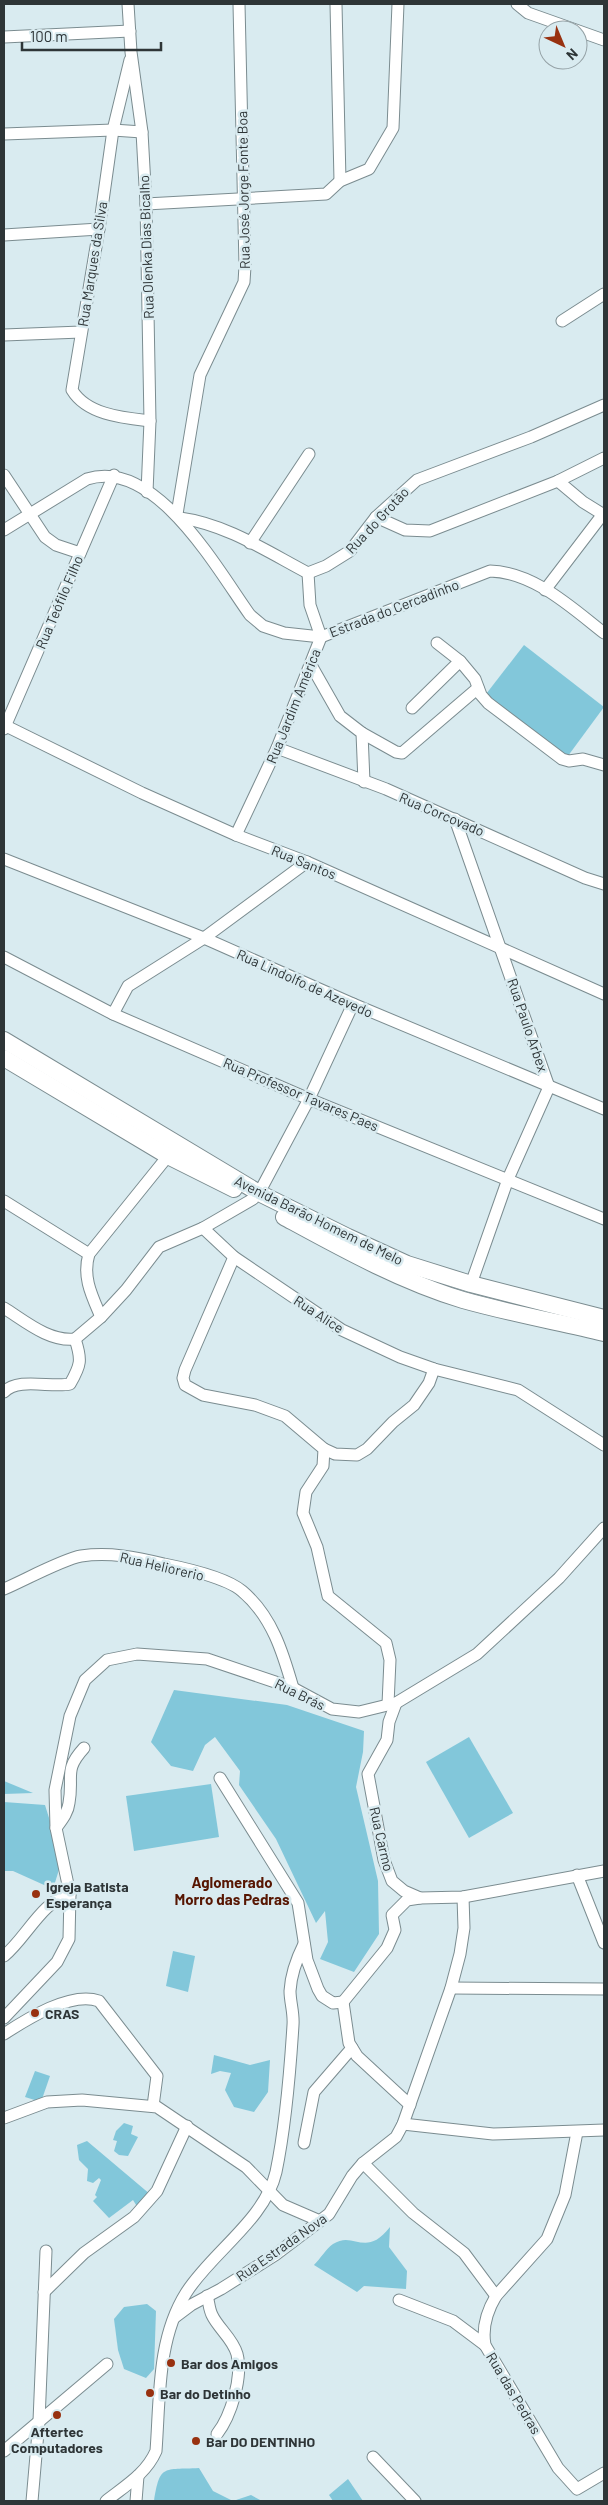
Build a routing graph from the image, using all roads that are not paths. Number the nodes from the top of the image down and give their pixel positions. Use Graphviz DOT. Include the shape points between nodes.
graph roads {
  1 [pos="128,4"];
  2 [pos="239,4"];
  3 [pos="336,4"];
  4 [pos="398,4"];
  5 [pos="518,4"];
  6 [pos="130,31"];
  7 [pos="4,37"];
  8 [pos="604,40"];
  9 [pos="131,52"];
  10 [pos="113,130"];
  11 [pos="142,132"];
  12 [pos="4,134"];
  13 [pos="340,181"];
  14 [pos="243,200"];
  15 [pos="146,204"];
  16 [pos="99,230"];
  17 [pos="4,235"];
  18 [pos="604,294"];
  19 [pos="562,321"];
  20 [pos="81,332"];
  21 [pos="4,335"];
  22 [pos="604,405"];
  23 [pos="150,421"];
  24 [pos="309,454"];
  25 [pos="604,458"];
  26 [pos="4,475"];
  27 [pos="114,475"];
  28 [pos="558,481"];
  29 [pos="148,492"];
  30 [pos="30,512"];
  31 [pos="603,515"];
  32 [pos="179,516"];
  33 [pos="376,517"];
  34 [pos="4,530"];
  35 [pos="250,543"];
  36 [pos="80,552"];
  37 [pos="308,573"];
  38 [pos="545,590"];
  39 [pos="604,633"];
  40 [pos="321,637"];
  41 [pos="437,643"];
  42 [pos="460,661"];
  43 [pos="310,665"];
  44 [pos="478,688"];
  45 [pos="412,708"];
  46 [pos="4,726"];
  47 [pos="362,733"];
  48 [pos="277,748"];
  49 [pos="604,766"];
  50 [pos="364,782"];
  51 [pos="455,820"];
  52 [pos="236,835"];
  53 [pos="4,859"];
  54 [pos="308,862"];
  55 [pos="604,884"];
  56 [pos="204,938"];
  57 [pos="501,949"];
  58 [pos="4,957"];
  59 [pos="604,994"];
  60 [pos="353,1004"];
  61 [pos="113,1014"];
  62 [pos="4,1040"];
  63 [pos="4,1058"];
  64 [pos="549,1087"];
  65 [pos="309,1098"];
  66 [pos="604,1109"];
  67 [pos="168,1156"];
  68 [pos="508,1179"];
  69 [pos="256,1196"];
  70 [pos="4,1201"];
  71 [pos="604,1219"];
  72 [pos="203,1228"];
  73 [pos="89,1254"];
  74 [pos="234,1257"];
  75 [pos="472,1284"];
  76 [pos="4,1308"];
  77 [pos="101,1317"];
  78 [pos="604,1318"];
  79 [pos="604,1333"];
  80 [pos="75,1339"];
  81 [pos="434,1369"];
  82 [pos="4,1392"];
  83 [pos="604,1445"];
  84 [pos="324,1449"];
  85 [pos="604,1528"];
  86 [pos="4,1589"];
  87 [pos="293,1688"];
  88 [pos="392,1704"];
  89 [pos="84,1748"];
  90 [pos="220,1778"];
  91 [pos="56,1828"];
  92 [pos="604,1871"];
  93 [pos="577,1875"];
  94 [pos="70,1894"];
  95 [pos="463,1897"];
  96 [pos="420,1898"];
  97 [pos="604,1943"];
  98 [pos="304,1944"];
  99 [pos="4,1956"];
  100 [pos="451,1988"];
  101 [pos="604,1989"];
  102 [pos="23,1999"];
  103 [pos="344,2002"];
  104 [pos="32,2016"];
  105 [pos="4,2018"];
  106 [pos="4,2034"];
  107 [pos="352,2048"];
  108 [pos="410,2105"];
  109 [pos="153,2106"];
  110 [pos="4,2118"];
  111 [pos="403,2124"];
  112 [pos="187,2126"];
  113 [pos="604,2130"];
  114 [pos="577,2132"];
  115 [pos="304,2144"];
  116 [pos="363,2163"];
  117 [pos="269,2190"];
  118 [pos="320,2221"];
  119 [pos="46,2251"];
  120 [pos="44,2292"];
  121 [pos="207,2296"];
  122 [pos="496,2296"];
  123 [pos="398,2300"];
  124 [pos="171,2320"];
  125 [pos="485,2345"];
  126 [pos="107,2364"];
  127 [pos="39,2421"];
  128 [pos="217,2434"];
  129 [pos="4,2451"];
  130 [pos="373,2457"];
  131 [pos="604,2473"];
  132 [pos="138,2476"];
  133 [pos="32,2501"];
  134 [pos="106,2501"];
  135 [pos="136,2501"];
  136 [pos="415,2501"];
  1 -- 6 [label="street, Rua Olenka Dias Bicalho"];
  2 -- 14 [label="street, Rua José Jorge Fonte Boa"];
  3 -- 13 [label="street"];
  4 -- 13 [label="street" via="393,128 369,168"];
  5 -- 8 [label="street" via="528,13"];
  6 -- 7 [label="street"];
  6 -- 9 [label="street, Rua Olenka Dias Bicalho"];
  9 -- 10 [label="street, Rua Marques da Silva"];
  9 -- 11 [label="street, Rua Olenka Dias Bicalho"];
  10 -- 11 [label="street"];
  10 -- 12 [label="street"];
  10 -- 16 [label="street, Rua Marques da Silva"];
  11 -- 15 [label="street, Rua Olenka Dias Bicalho"];
  13 -- 14 [label="street" via="326,194"];
  14 -- 15 [label="street"];
  14 -- 32 [label="street, Rua José Jorge Fonte Boa" via="244,282 200,375"];
  15 -- 23 [label="street, Rua Olenka Dias Bicalho"];
  16 -- 17 [label="street"];
  16 -- 20 [label="street, Rua Marques da Silva"];
  18 -- 19 [label="street"];
  20 -- 21 [label="street"];
  20 -- 23 [label="street, Rua Marques da Silva" via="72,390 77,398 122,418"];
  22 -- 33 [label="street, Rua do Grotão" via="417,480"];
  23 -- 29 [label="street, Rua Olenka Dias Bicalho"];
  24 -- 35 [label="street"];
  25 -- 28 [label="street"];
  26 -- 30 [label="street"];
  27 -- 29 [label="street, Estrada do Cercadinho"];
  27 -- 30 [label="street" via="101,474 87,479"];
  27 -- 36 [label="street, Rua Teófilo Filho"];
  28 -- 31 [label="street"];
  28 -- 33 [label="street" via="430,530 405,530"];
  29 -- 32 [label="street, Estrada do Cercadinho"];
  30 -- 34 [label="street"];
  30 -- 36 [label="street" via="45,537 56,545"];
  31 -- 38 [label="street"];
  32 -- 35 [label="street" via="197,520"];
  32 -- 40 [label="street, Estrada do Cercadinho" via="250,615 263,626 284,633"];
  33 -- 37 [label="street, Rua do Grotão" via="350,551"];
  35 -- 37 [label="street"];
  36 -- 46 [label="street, Rua Teófilo Filho"];
  37 -- 40 [label="street, Rua Jardim América" via="310,605"];
  38 -- 39 [label="street, Estrada do Cercadinho"];
  38 -- 40 [label="street, Estrada do Cercadinho" via="528,580 490,571"];
  40 -- 43 [label="street, Rua Jardim América"];
  41 -- 42 [label="street"];
  42 -- 44 [label="street" via="476,679"];
  42 -- 45 [label="street"];
  43 -- 47 [label="street" via="340,716"];
  43 -- 48 [label="street, Rua Jardim América"];
  44 -- 47 [label="street" via="402,753"];
  44 -- 49 [label="street" via="488,703 562,759 583,759"];
  46 -- 52 [label="street, Rua Santos"];
  47 -- 50 [label="street"];
  48 -- 50 [label="street, Rua Corcovado"];
  48 -- 52 [label="street, Rua Jardim América"];
  50 -- 51 [label="street, Rua Corcovado"];
  51 -- 55 [label="street, Rua Corcovado"];
  51 -- 57 [label="street, Rua Paulo Arbex"];
  52 -- 54 [label="street, Rua Santos"];
  53 -- 56 [label="street, Rua Lindolfo de Azevedo"];
  54 -- 56 [label="street"];
  54 -- 57 [label="street, Rua Santos"];
  56 -- 60 [label="street, Rua Lindolfo de Azevedo"];
  56 -- 61 [label="street" via="128,986"];
  57 -- 59 [label="street, Rua Santos"];
  57 -- 64 [label="street, Rua Paulo Arbex"];
  58 -- 61 [label="street, Rua Professor Tavares Paes"];
  60 -- 64 [label="street, Rua Lindolfo de Azevedo"];
  60 -- 65 [label="street"];
  61 -- 65 [label="street, Rua Professor Tavares Paes"];
  62 -- 69 [label="main road, Avenida Barão Homem de Melo"];
  63 -- 67 [label="main road, Avenida Barão Homem de Melo"];
  64 -- 66 [label="street, Rua Lindolfo de Azevedo"];
  64 -- 68 [label="street, Rua Paulo Arbex"];
  65 -- 68 [label="street, Rua Professor Tavares Paes"];
  65 -- 69 [label="street"];
  67 -- 69 [label="main road, Avenida Barão Homem de Melo"];
  67 -- 73 [label="street"];
  68 -- 71 [label="street, Rua Professor Tavares Paes"];
  68 -- 75 [label="street, Rua Paulo Arbex"];
  69 -- 72 [label="street"];
  69 -- 75 [label="main road, Avenida Barão Homem de Melo" via="408,1264"];
  69 -- 79 [label="main road, Avenida Barão Homem de Melo" via="343,1249 402,1277 463,1300"];
  70 -- 73 [label="street"];
  72 -- 74 [label="street, Rua Alice"];
  72 -- 77 [label="street" via="159,1247"];
  73 -- 77 [label="street" via="86,1279"];
  74 -- 81 [label="street, Rua Alice" via="342,1330"];
  74 -- 84 [label="street" via="185,1370 182,1378 185,1385 203,1395 255,1405 285,1416"];
  75 -- 78 [label="main road, Avenida Barão Homem de Melo"];
  76 -- 80 [label="street" via="50,1336 62,1341"];
  77 -- 80 [label="street"];
  80 -- 82 [label="street" via="81,1356 70,1384 58,1387 27,1383"];
  81 -- 83 [label="street, Rua Alice" via="518,1390"];
  81 -- 84 [label="street" via="429,1383 414,1404 367,1449 356,1456 335,1454"];
  84 -- 88 [label="street, Rua Carmo" via="324,1466 306,1492 303,1513 317,1547 328,1596 386,1643"];
  85 -- 88 [label="street, Rua Brás" via="559,1578 477,1654"];
  86 -- 87 [label="street, Rua Heliorerio" via="79,1556 121,1554 196,1571 241,1590 256,1605 268,1621"];
  87 -- 88 [label="street, Rua Brás" via="332,1709 359,1712"];
  87 -- 91 [label="street, Rua Brás" via="206,1659 137,1654 107,1660 84,1680 70,1716 55,1790"];
  88 -- 96 [label="street, Rua Carmo" via="387,1740 368,1774 384,1860 392,1881"];
  89 -- 91 [label="street" via="73,1761 70,1804"];
  90 -- 98 [label="street" via="298,1903"];
  91 -- 94 [label="street, Rua Brás"];
  92 -- 93 [label="street, Rua Carmo"];
  93 -- 95 [label="street, Rua Carmo"];
  93 -- 97 [label="street"];
  94 -- 99 [label="street" via="56,1899"];
  94 -- 102 [label="street, Rua Brás" via="69,1939 57,1962"];
  95 -- 96 [label="street, Rua Carmo"];
  95 -- 100 [label="street, Rua Estrada Nova" via="464,1928"];
  96 -- 103 [label="street" via="407,1900 392,1915 395,1930 387,1948"];
  98 -- 103 [label="street" via="322,1996 333,2003"];
  98 -- 117 [label="street" via="290,1990 293,2022 290,2057 275,2173"];
  100 -- 101 [label="street"];
  100 -- 108 [label="street, Rua Estrada Nova"];
  102 -- 104 [label="street"];
  102 -- 105 [label="street, Rua Brás"];
  103 -- 107 [label="street"];
  104 -- 106 [label="street"];
  104 -- 109 [label="street" via="88,1998 99,2001 157,2076"];
  107 -- 108 [label="street" via="371,2071"];
  107 -- 115 [label="street" via="314,2092"];
  108 -- 111 [label="street, Rua Estrada Nova"];
  109 -- 110 [label="street" via="82,2100 47,2102"];
  109 -- 112 [label="street"];
  111 -- 114 [label="street" via="494,2134"];
  111 -- 116 [label="street, Rua Estrada Nova" via="396,2137"];
  112 -- 117 [label="street" via="246,2167"];
  112 -- 120 [label="street" via="157,2191 134,2217 84,2253"];
  113 -- 114 [label="street"];
  114 -- 122 [label="street, Rua das Pedras" via="565,2195 547,2239"];
  116 -- 118 [label="street, Rua Estrada Nova" via="329,2214"];
  116 -- 122 [label="street" via="413,2213 464,2253"];
  117 -- 118 [label="street" via="282,2205"];
  117 -- 124 [label="street" via="255,2212 186,2292"];
  118 -- 121 [label="street, Rua Estrada Nova" via="274,2255"];
  119 -- 120 [label="street"];
  120 -- 127 [label="street"];
  121 -- 124 [label="street, Rua Estrada Nova"];
  121 -- 128 [label="street" via="211,2314 237,2353 234,2399 226,2422"];
  122 -- 125 [label="street, Rua das Pedras" via="484,2327"];
  123 -- 125 [label="street" via="453,2321"];
  124 -- 132 [label="street" via="163,2355 156,2451 151,2463"];
  125 -- 131 [label="street, Rua das Pedras" via="558,2468 577,2489"];
  126 -- 127 [label="street"];
  127 -- 129 [label="street"];
  127 -- 133 [label="street"];
  130 -- 136 [label="street"];
  132 -- 134 [label="street"];
  132 -- 135 [label="street"];
}
